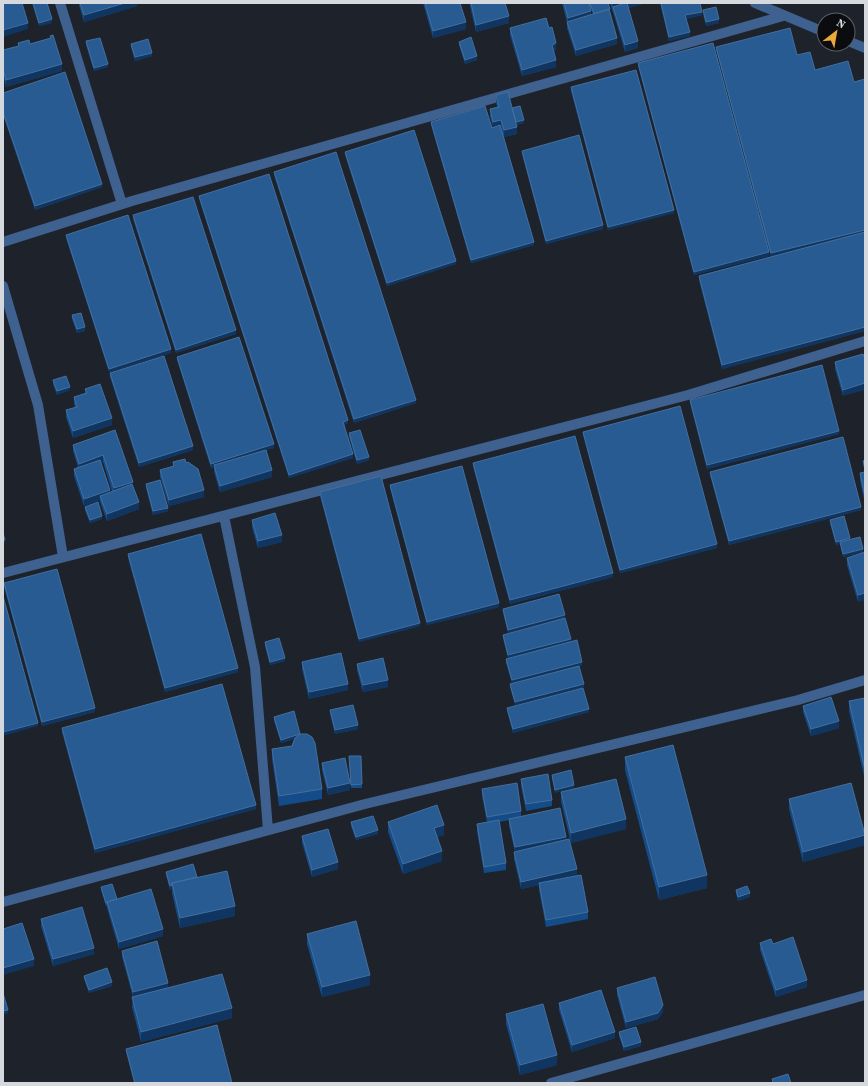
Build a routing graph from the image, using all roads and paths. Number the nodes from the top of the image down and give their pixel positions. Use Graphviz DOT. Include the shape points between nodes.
graph roads {
  1 [pos="60,3"];
  2 [pos="755,3"];
  3 [pos="783,16"];
  4 [pos="816,29"];
  5 [pos="122,204"];
  6 [pos="3,242"];
  7 [pos="3,286"];
  8 [pos="865,341"];
  9 [pos="224,516"];
  10 [pos="63,557"];
  11 [pos="3,573"];
  12 [pos="865,680"];
  13 [pos="268,830"];
  14 [pos="3,902"];
  15 [pos="865,995"];
  16 [pos="551,1083"];
  1 -- 5 [label="street"];
  2 -- 3 [label="street"];
  3 -- 4 [label="street"];
  3 -- 5 [label="street"];
  5 -- 6 [label="street"];
  7 -- 10 [label="street" via="38,405"];
  8 -- 9 [label="street" via="688,395"];
  9 -- 10 [label="street"];
  9 -- 13 [label="street" via="255,667"];
  10 -- 11 [label="street"];
  12 -- 13 [label="street" via="798,700 365,804"];
  13 -- 14 [label="street"];
  15 -- 16 [label="street"];
}
